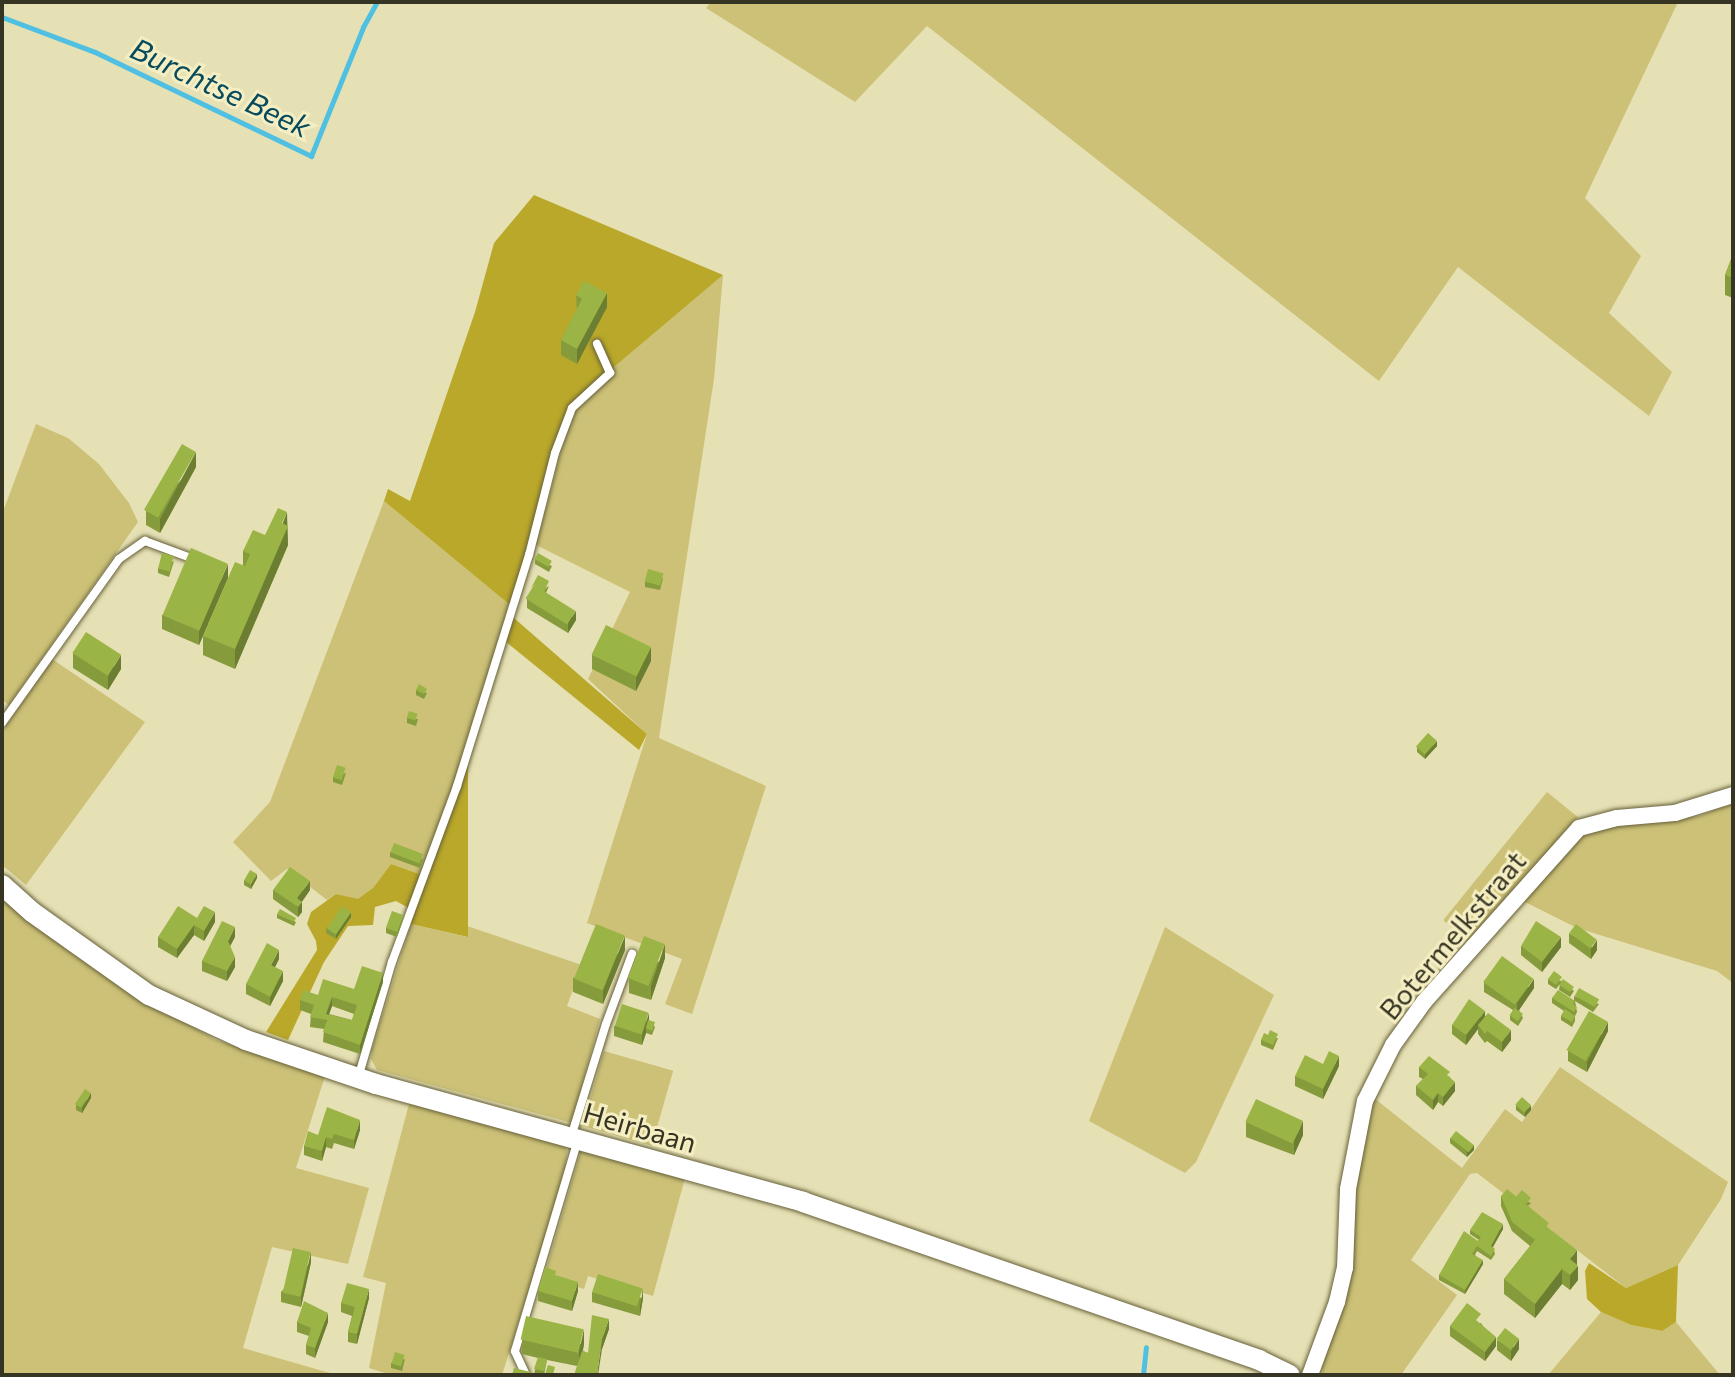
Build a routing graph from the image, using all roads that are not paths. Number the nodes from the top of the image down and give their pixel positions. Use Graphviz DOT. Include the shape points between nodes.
graph roads {
  1 [pos="597,344"];
  2 [pos="202,562"];
  3 [pos="2,723"];
  4 [pos="1733,795"];
  5 [pos="2,885"];
  6 [pos="632,954"];
  7 [pos="358,1078"];
  8 [pos="575,1138"];
  9 [pos="526,1375"];
  10 [pos="1290,1375"];
  11 [pos="1310,1375"];
  1 -- 7 [label="lane" via="610,373 572,408 555,453 457,786 392,962"];
  2 -- 3 [label="lane" via="145,541 119,559"];
  4 -- 11 [label="street, Botermelkstraat" via="1675,813 1617,818 1579,828 1424,1002 1393,1045 1365,1101 1348,1189 1345,1268"];
  5 -- 7 [label="street, Heirbaan" via="149,995 246,1040"];
  6 -- 8 [label="lane" via="606,1024"];
  7 -- 8 [label="street, Heirbaan"];
  8 -- 9 [label="lane" via="515,1351"];
  8 -- 10 [label="street, Heirbaan" via="803,1202"];
}
